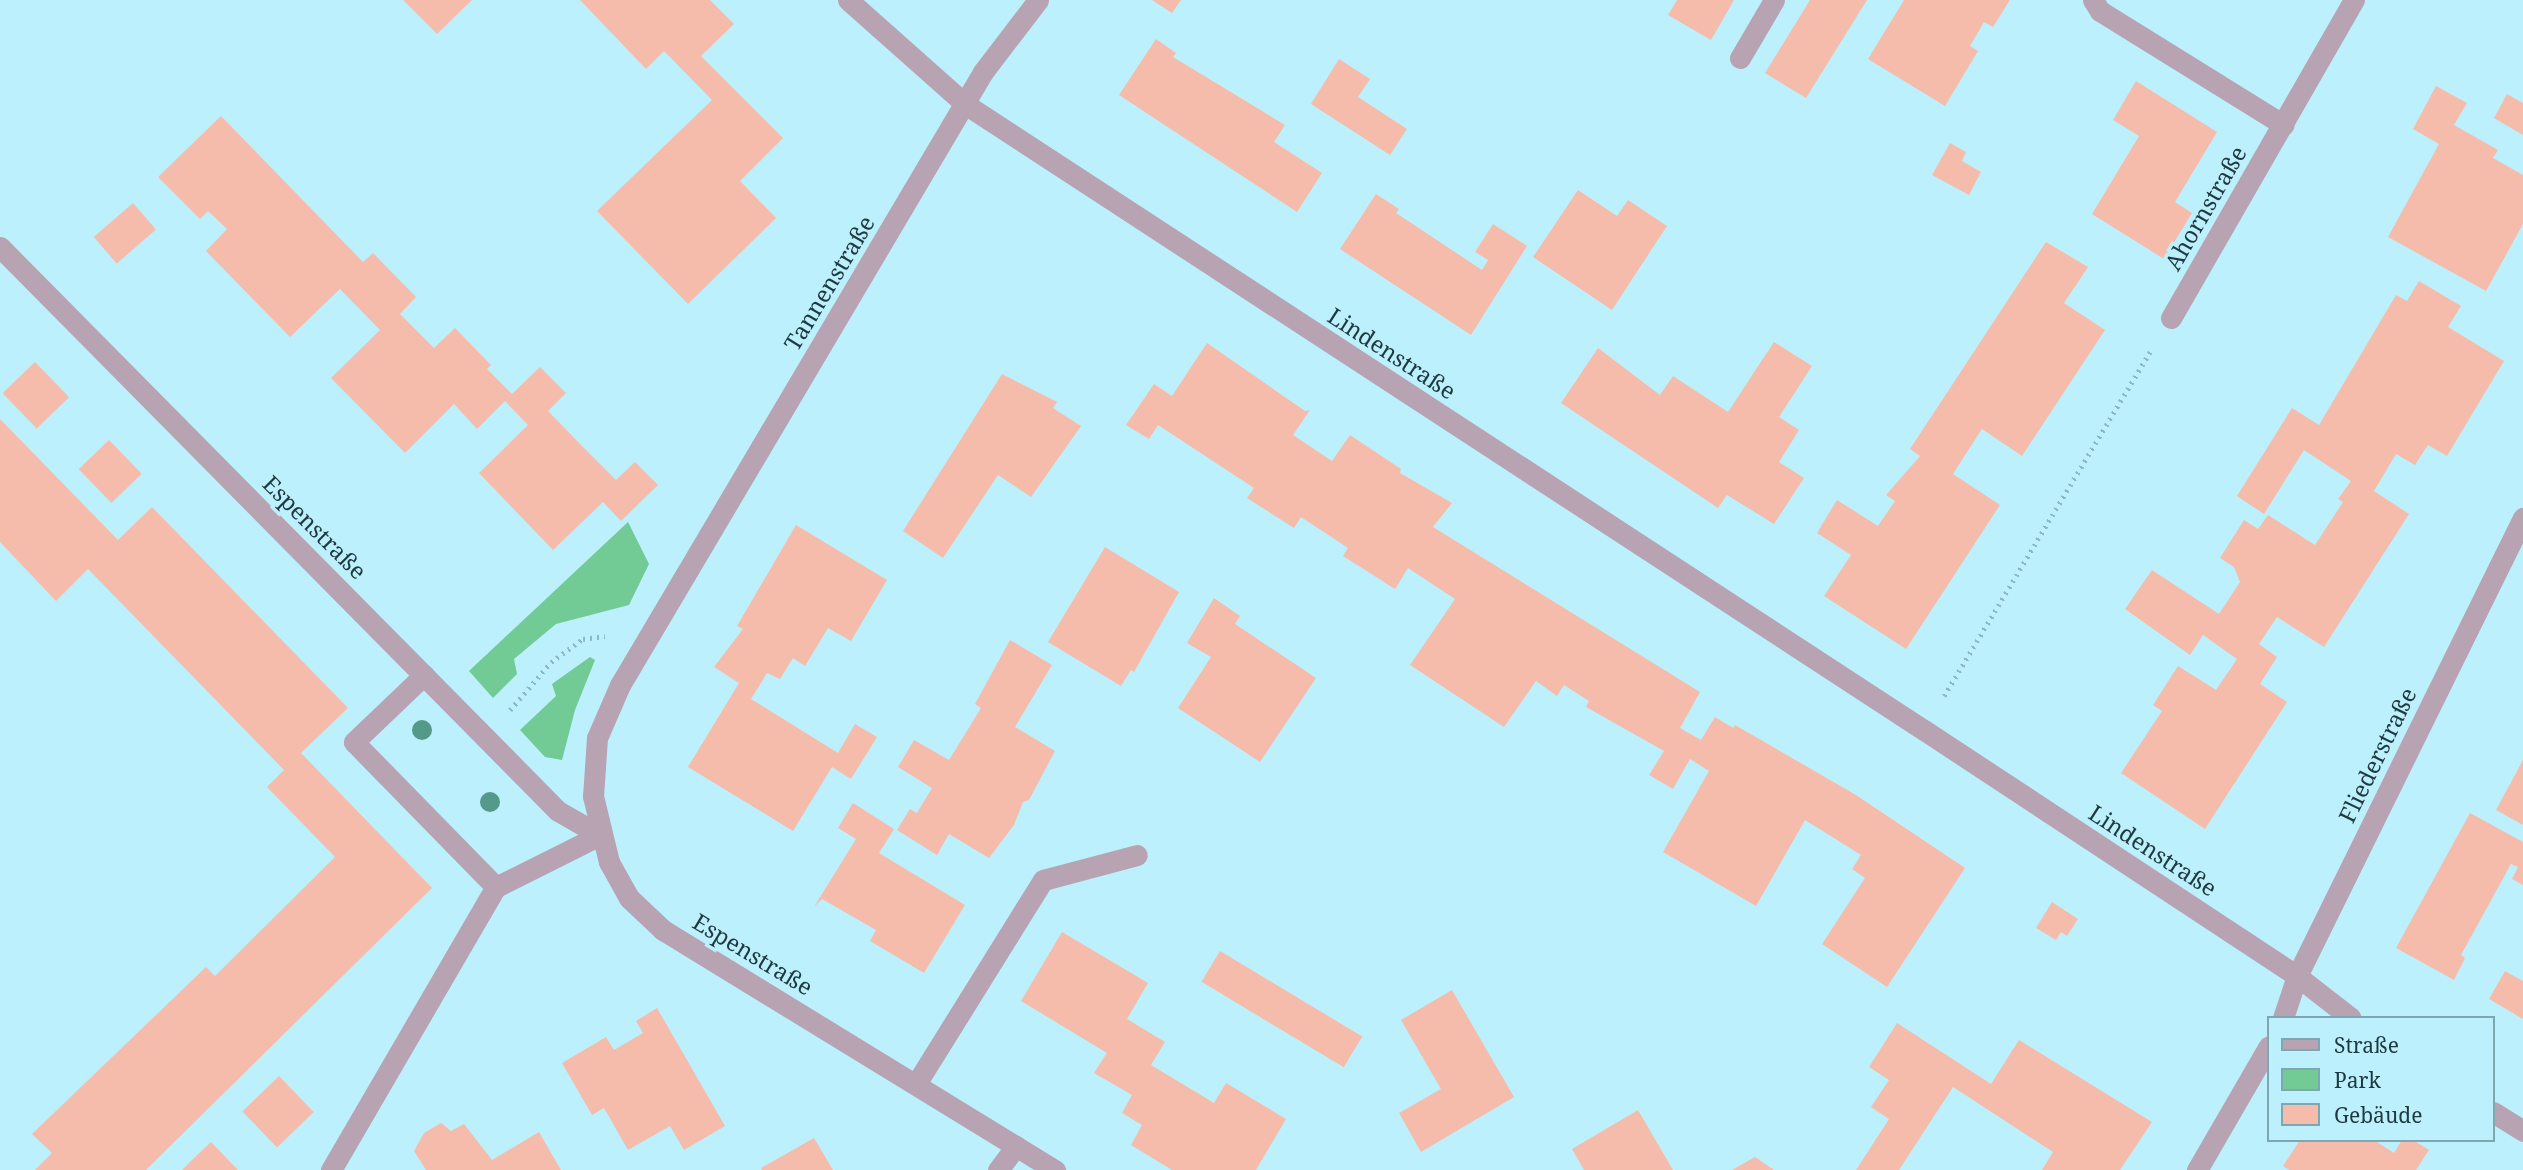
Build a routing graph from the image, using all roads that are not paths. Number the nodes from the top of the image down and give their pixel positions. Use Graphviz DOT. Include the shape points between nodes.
graph roads {
  1 [pos="848,0"];
  2 [pos="1038,0"];
  3 [pos="1774,0"];
  4 [pos="2093,0"];
  5 [pos="2354,0"];
  6 [pos="1740,58"];
  7 [pos="965,104"];
  8 [pos="2284,125"];
  9 [pos="0,247"];
  10 [pos="2171,318"];
  11 [pos="2523,518"];
  12 [pos="673,598"];
  13 [pos="424,674"];
  14 [pos="600,835"];
  15 [pos="1136,855"];
  16 [pos="496,887"];
  17 [pos="2297,976"];
  18 [pos="2284,1016"];
  19 [pos="2348,1016"];
  20 [pos="2268,1048"];
  21 [pos="916,1084"];
  22 [pos="2495,1113"];
  23 [pos="2523,1131"];
  24 [pos="1016,1146"];
  25 [pos="331,1170"];
  26 [pos="998,1170"];
  27 [pos="1055,1170"];
  28 [pos="2197,1170"];
  1 -- 7 [label="street, Lindenstraße"];
  2 -- 7 [label="street, Tannenstraße" via="983,72"];
  3 -- 6 [label="street"];
  4 -- 8 [label="street" via="2100,11"];
  5 -- 8 [label="street, Ahornstraße"];
  7 -- 12 [label="street, Tannenstraße"];
  7 -- 17 [label="street, Lindenstraße"];
  8 -- 10 [label="street, Ahornstraße"];
  9 -- 13 [label="street, Espenstraße"];
  11 -- 17 [label="street, Fliederstraße"];
  12 -- 14 [label="street, Espenstraße" via="645,642 597,738 593,796"];
  13 -- 14 [label="street, Espenstraße" via="558,811"];
  13 -- 16 [label="street" via="354,742"];
  14 -- 16 [label="street"];
  14 -- 21 [label="street, Espenstraße" via="629,898 663,930"];
  15 -- 21 [label="street" via="1043,880"];
  16 -- 25 [label="street"];
  17 -- 18 [label="street, Fliederstraße"];
  17 -- 19 [label="street, Lindenstraße"];
  20 -- 28 [label="street"];
  21 -- 24 [label="street, Espenstraße"];
  22 -- 23 [label="street"];
  24 -- 26 [label="street"];
  24 -- 27 [label="street, Espenstraße"];
}
